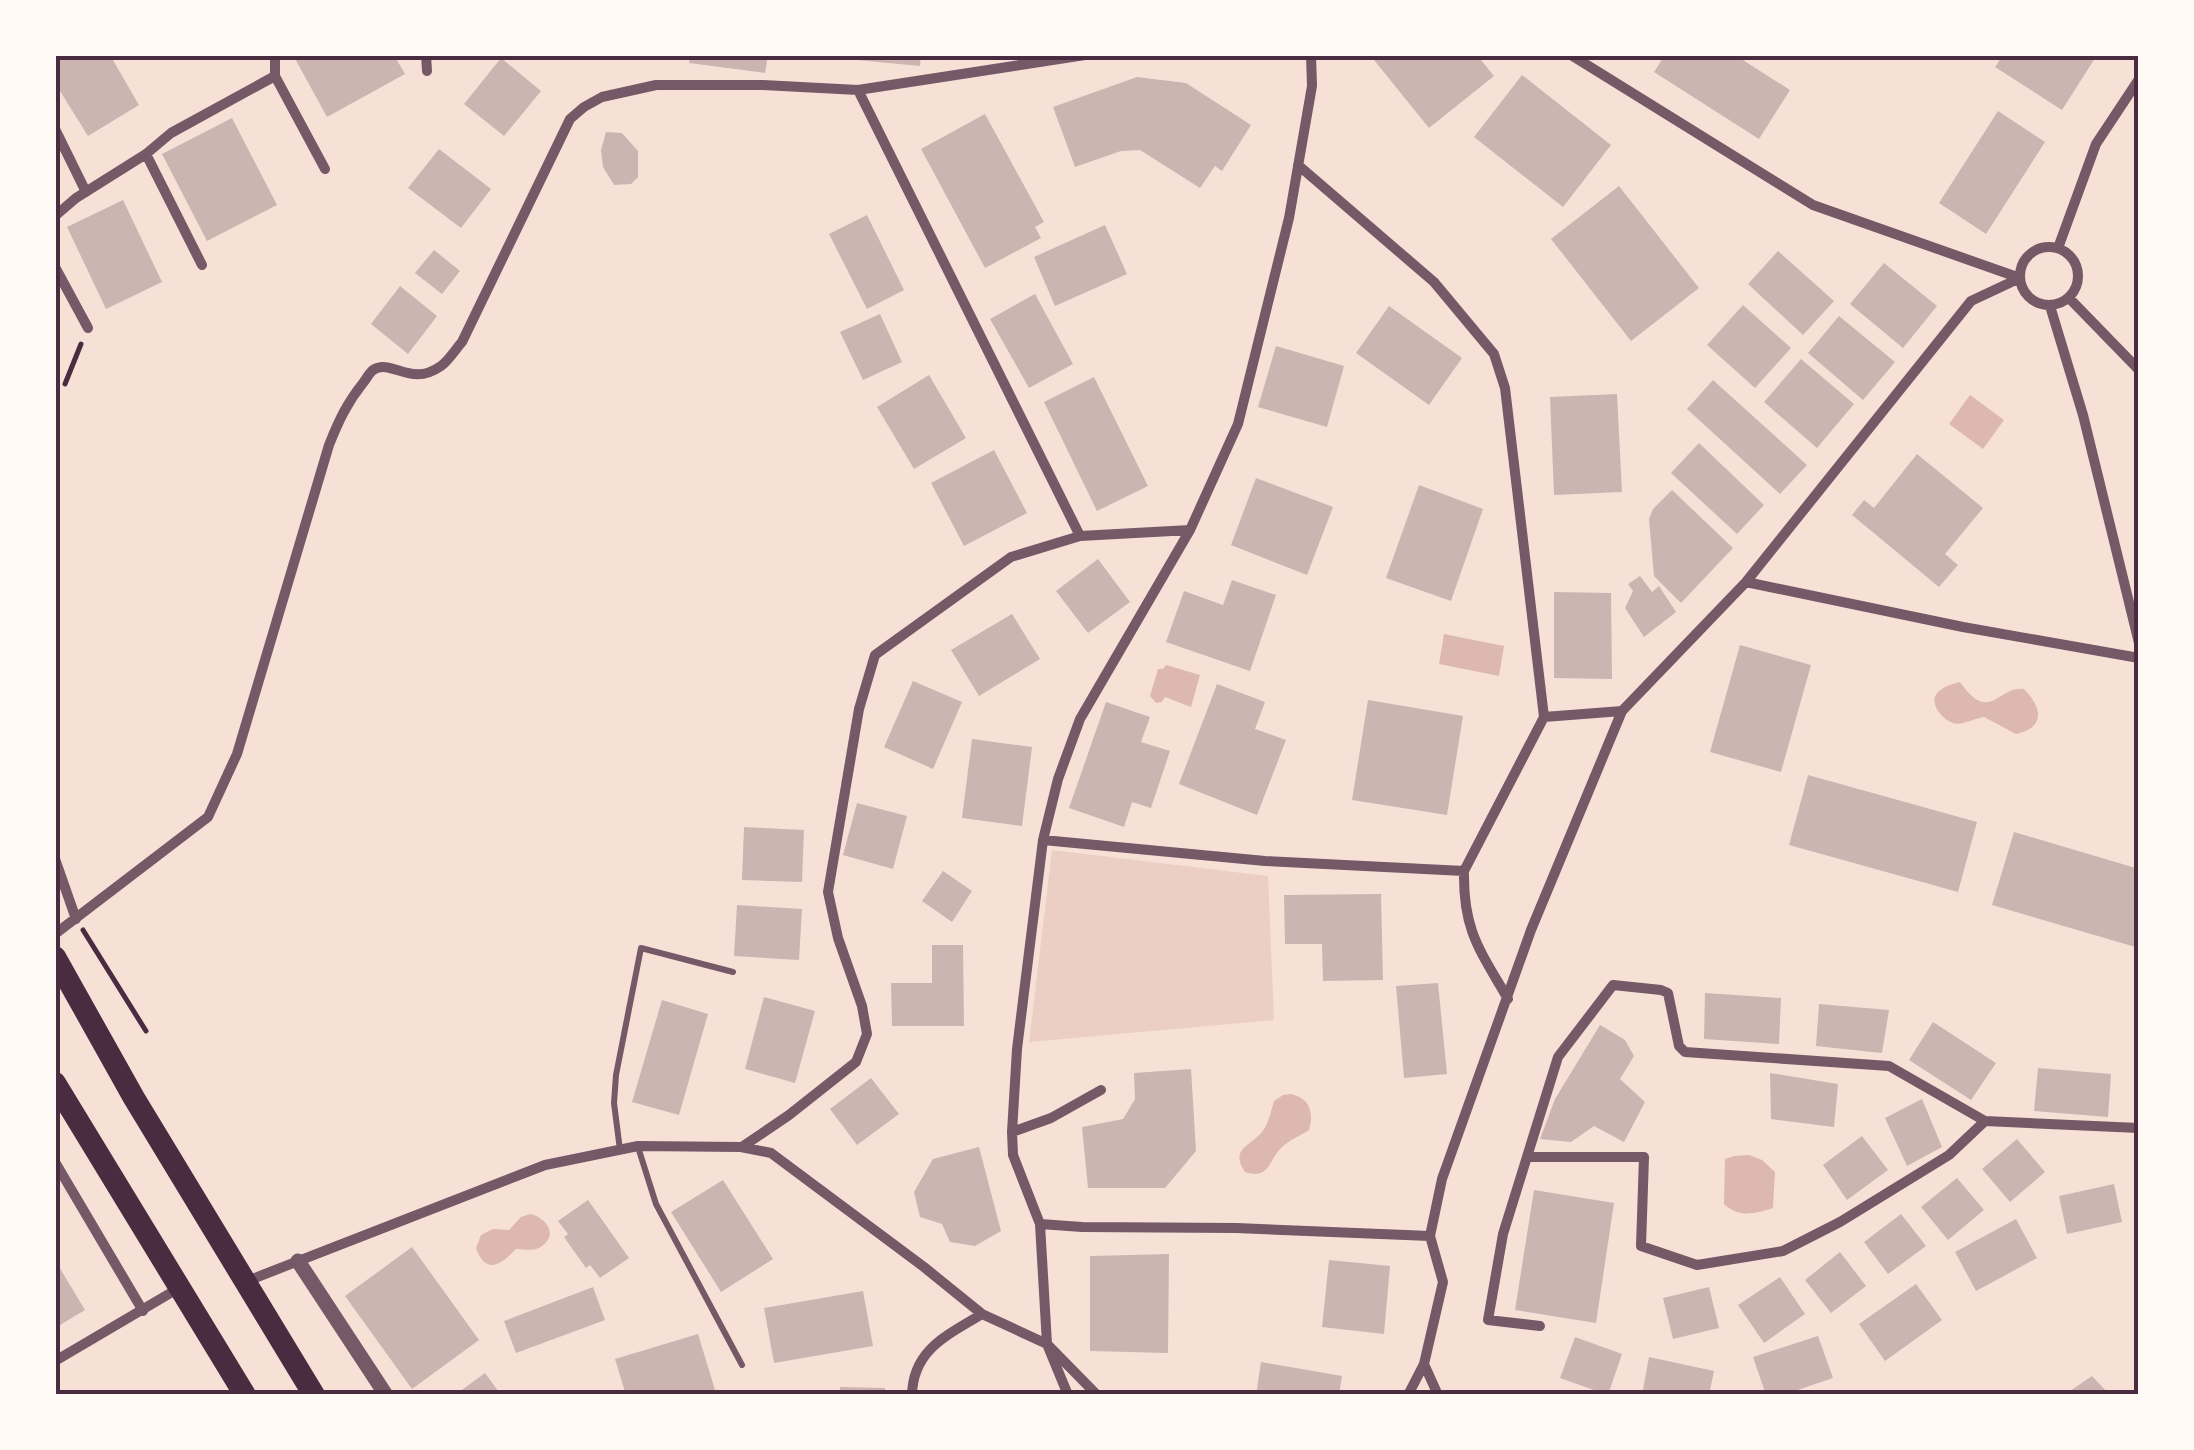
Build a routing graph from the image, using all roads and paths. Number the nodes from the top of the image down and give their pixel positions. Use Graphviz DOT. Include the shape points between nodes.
graph roads {
  1 [pos="275,55"];
  2 [pos="426,55"];
  3 [pos="1084,55"];
  4 [pos="1311,55"];
  5 [pos="1571,55"];
  6 [pos="427,71"];
  7 [pos="276,76"];
  8 [pos="2139,79"];
  9 [pos="858,90"];
  10 [pos="55,129"];
  11 [pos="146,154"];
  12 [pos="1298,165"];
  13 [pos="325,169"];
  14 [pos="86,192"];
  15 [pos="55,216"];
  16 [pos="2058,248"];
  17 [pos="202,265"];
  18 [pos="55,267"];
  19 [pos="2020,278"];
  20 [pos="2069,298"];
  21 [pos="2050,306"];
  22 [pos="88,328"];
  23 [pos="2139,370"];
  24 [pos="65,384"];
  25 [pos="1190,530"];
  26 [pos="1080,536"];
  27 [pos="1746,582"];
  28 [pos="2139,643"];
  29 [pos="2139,658"];
  30 [pos="1622,711"];
  31 [pos="1544,717"];
  32 [pos="1043,840"];
  33 [pos="55,859"];
  34 [pos="1464,871"];
  35 [pos="76,919"];
  36 [pos="55,934"];
  37 [pos="55,957"];
  38 [pos="733,972"];
  39 [pos="1508,998"];
  40 [pos="146,1031"];
  41 [pos="55,1083"];
  42 [pos="1101,1090"];
  43 [pos="1984,1121"];
  44 [pos="2139,1128"];
  45 [pos="1012,1132"];
  46 [pos="638,1146"];
  47 [pos="741,1147"];
  48 [pos="620,1150"];
  49 [pos="1528,1157"];
  50 [pos="55,1162"];
  51 [pos="1040,1224"];
  52 [pos="1430,1236"];
  53 [pos="298,1261"];
  54 [pos="246,1282"];
  55 [pos="180,1288"];
  56 [pos="143,1311"];
  57 [pos="982,1314"];
  58 [pos="1540,1326"];
  59 [pos="1047,1344"];
  60 [pos="55,1361"];
  61 [pos="742,1364"];
  62 [pos="1424,1364"];
  63 [pos="245,1395"];
  64 [pos="314,1395"];
  65 [pos="386,1395"];
  66 [pos="912,1395"];
  67 [pos="1068,1395"];
  68 [pos="1096,1395"];
  69 [pos="1408,1395"];
  70 [pos="1438,1395"];
  1 -- 7 [label="street"];
  2 -- 6 [label="street"];
  3 -- 9 [label="street"];
  4 -- 12 [label="street"];
  5 -- 19 [label="street" via="1812,205"];
  7 -- 11 [label="street"];
  7 -- 13 [label="street"];
  8 -- 16 [label="street" via="2096,144"];
  9 -- 26 [label="street"];
  9 -- 35 [label="street" via="656,85 602,97 570,119 462,342 430,372 414,377 374,370 345,406 237,754 208,817"];
  10 -- 14 [label="street"];
  11 -- 14 [label="street"];
  11 -- 17 [label="street"];
  12 -- 25 [label="street" via="1238,424"];
  12 -- 31 [label="street" via="1434,282 1494,354 1505,388"];
  14 -- 15 [label="street"];
  16 -- 19 [label="street" via="2030,253"];
  16 -- 20 [label="street" via="2078,270"];
  18 -- 22 [label="street"];
  19 -- 21 [label="street" via="2026,294"];
  19 -- 27 [label="street" via="1971,300"];
  20 -- 21 [label="street"];
  20 -- 23 [label="street"];
  21 -- 28 [label="street"];
  22 -- 24 [label="path"];
  25 -- 26 [label="street"];
  25 -- 32 [label="street" via="1080,719"];
  26 -- 47 [label="street" via="1011,558 875,655 859,709 828,892 867,1034 856,1062"];
  27 -- 29 [label="street"];
  27 -- 30 [label="street"];
  30 -- 31 [label="street"];
  30 -- 39 [label="street"];
  31 -- 34 [label="street"];
  32 -- 34 [label="street"];
  32 -- 45 [label="street"];
  33 -- 35 [label="street"];
  34 -- 39 [label="street" via="1467,921"];
  35 -- 36 [label="street"];
  35 -- 40 [label="path"];
  37 -- 54 [label="highway"];
  38 -- 48 [label="lane" via="641,948 616,1076"];
  39 -- 52 [label="street" via="1442,1178"];
  41 -- 55 [label="highway"];
  42 -- 45 [label="street"];
  43 -- 44 [label="street"];
  43 -- 49 [label="street" via="1950,1155 1783,1251 1697,1265 1641,1246 1644,1156"];
  43 -- 49 [label="street" via="1889,1066 1685,1052 1678,1046 1668,993 1613,985 1558,1057"];
  45 -- 51 [label="street"];
  46 -- 47 [label="street"];
  46 -- 48 [label="street"];
  46 -- 61 [label="lane" via="656,1204"];
  47 -- 57 [label="street" via="771,1153"];
  48 -- 53 [label="street" via="545,1165"];
  49 -- 58 [label="street" via="1503,1234 1488,1320"];
  50 -- 56 [label="street"];
  51 -- 52 [label="street"];
  51 -- 59 [label="street"];
  52 -- 62 [label="street" via="1444,1282"];
  53 -- 54 [label="street"];
  53 -- 65 [label="street"];
  54 -- 64 [label="highway"];
  55 -- 56 [label="street"];
  55 -- 63 [label="highway"];
  56 -- 60 [label="street"];
  57 -- 59 [label="street"];
  57 -- 66 [label="street" via="929,1350 916,1369"];
  59 -- 67 [label="street"];
  59 -- 68 [label="street"];
  62 -- 69 [label="street"];
  62 -- 70 [label="street"];
}
